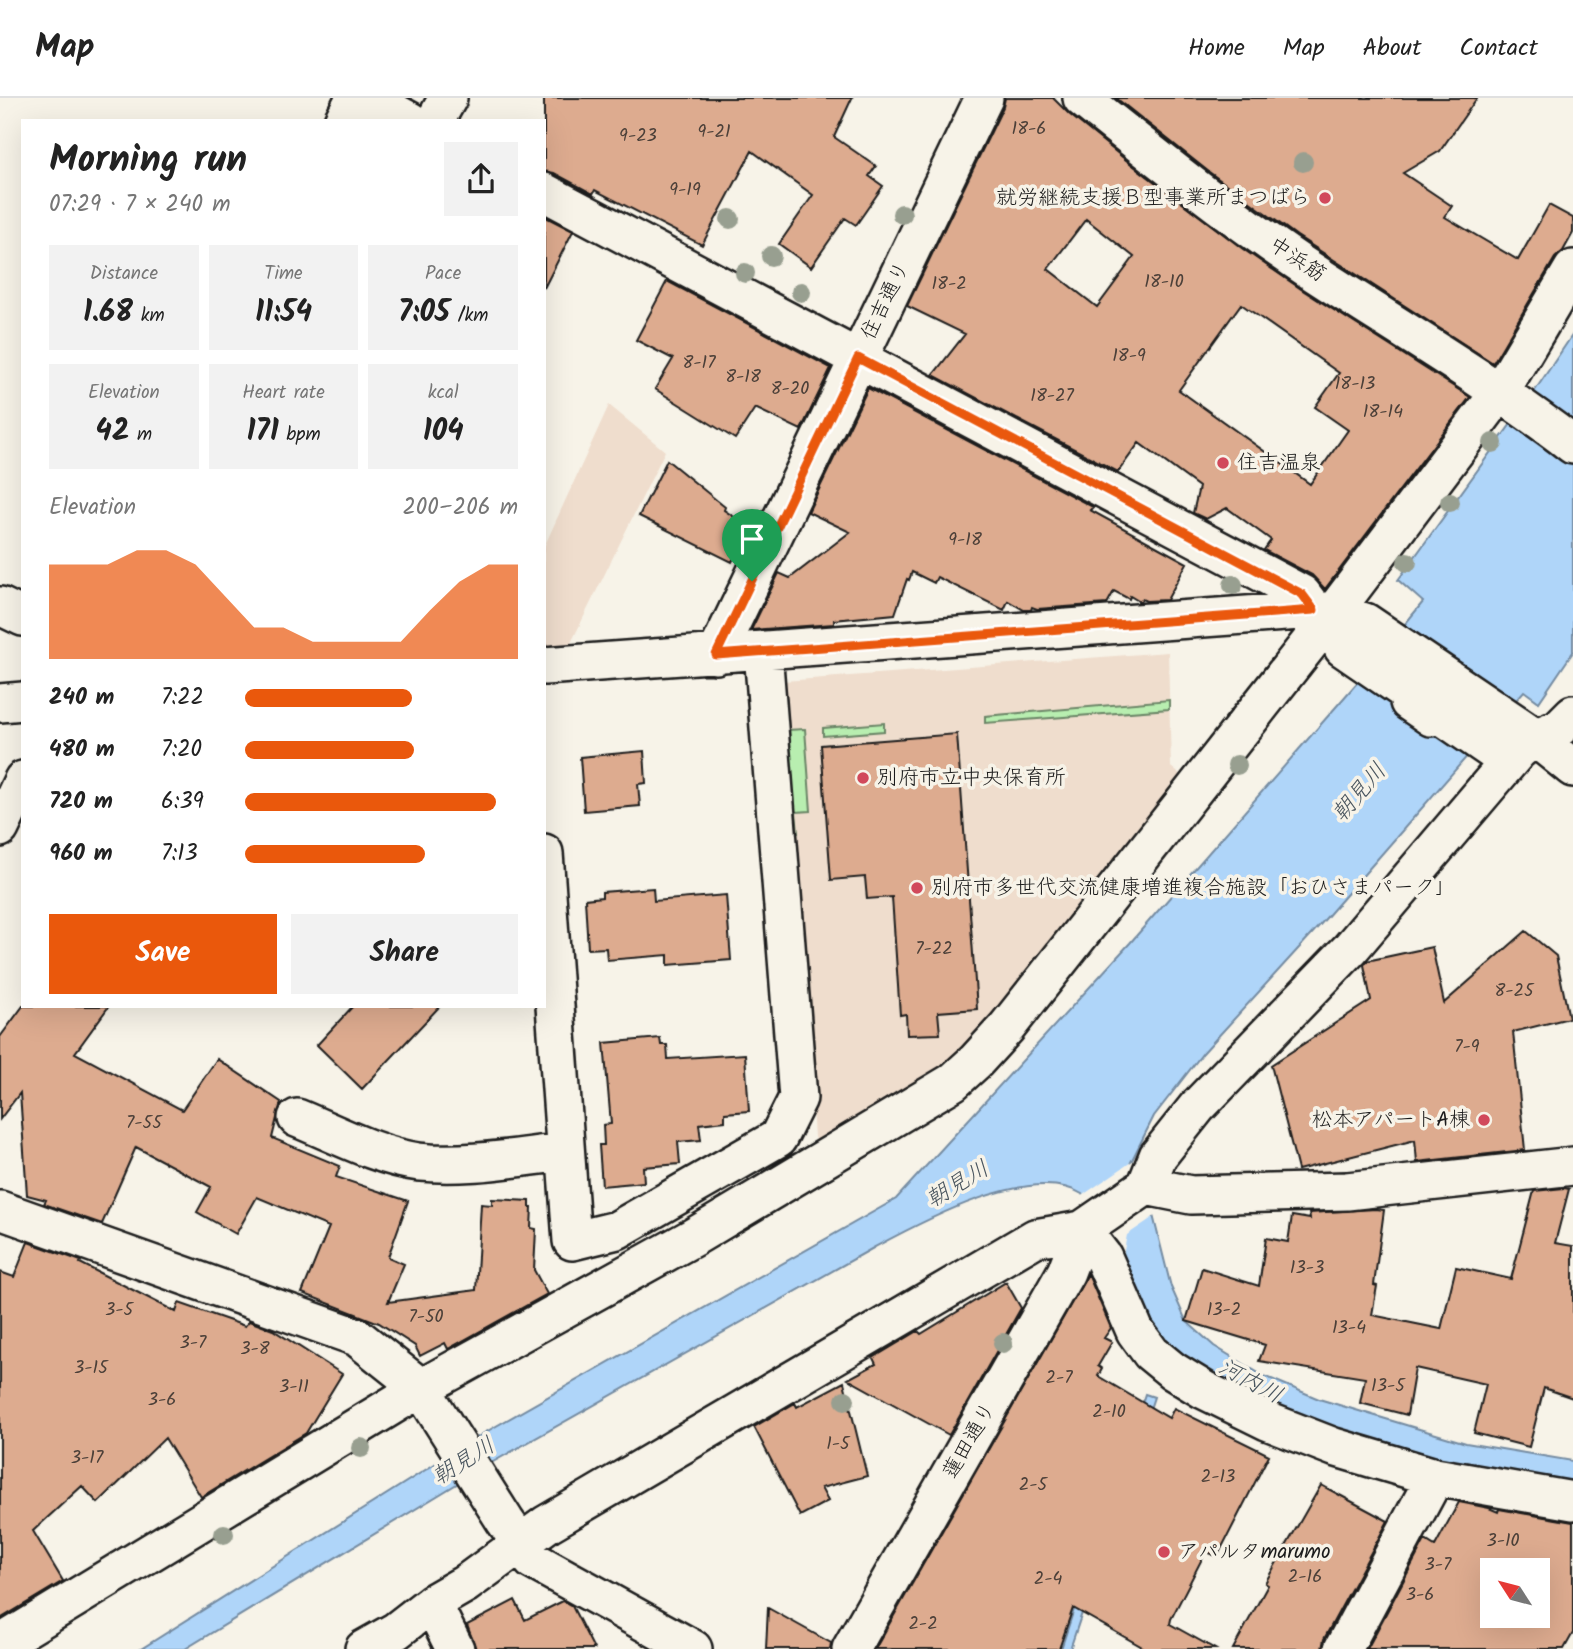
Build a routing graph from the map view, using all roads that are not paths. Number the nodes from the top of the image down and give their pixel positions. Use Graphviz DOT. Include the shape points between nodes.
graph roads {
  1 [pos="355,98"];
  2 [pos="367,98"];
  3 [pos="448,98"];
  4 [pos="984,98"];
  5 [pos="1082,98"];
  6 [pos="344,119"];
  7 [pos="406,119"];
  8 [pos="436,119"];
  9 [pos="546,193"];
  10 [pos="1573,269"];
  11 [pos="858,358"];
  12 [pos="1512,400"];
  13 [pos="1573,445"];
  14 [pos="0,606"];
  15 [pos="1338,615"];
  16 [pos="21,616"];
  17 [pos="763,651"];
  18 [pos="716,655"];
  19 [pos="546,666"];
  20 [pos="21,701"];
  21 [pos="0,703"];
  22 [pos="1573,714"];
  23 [pos="1524,740"];
  24 [pos="1573,768"];
  25 [pos="21,784"];
  26 [pos="0,828"];
  27 [pos="546,881"];
  28 [pos="297,1118"];
  29 [pos="565,1152"];
  30 [pos="1573,1166"];
  31 [pos="1146,1186"];
  32 [pos="0,1210"];
  33 [pos="1087,1226"];
  34 [pos="426,1396"];
  35 [pos="1435,1477"];
  36 [pos="1573,1501"];
  37 [pos="512,1532"];
  38 [pos="432,1603"];
  39 [pos="0,1644"];
  40 [pos="364,1649"];
  41 [pos="456,1649"];
  42 [pos="693,1649"];
  43 [pos="851,1649"];
  44 [pos="1343,1649"];
  1 -- 6 [label="street"];
  2 -- 7 [label="street"];
  3 -- 8 [label="street"];
  4 -- 11 [label="street, 住吉通り"];
  5 -- 12 [label="street, 中浜筋" via="1214,203"];
  9 -- 11 [label="street"];
  10 -- 12 [label="street"];
  11 -- 15 [label="street"];
  11 -- 18 [label="street, 住吉通り"];
  12 -- 13 [label="street, 中浜筋"];
  12 -- 15 [label="street"];
  14 -- 16 [label="street"];
  15 -- 17 [label="street"];
  15 -- 23 [label="street"];
  15 -- 34 [label="street" via="999,1036 953,1082"];
  17 -- 18 [label="street"];
  17 -- 29 [label="street" via="799,1098 778,1138 617,1230 572,1241"];
  18 -- 19 [label="street"];
  20 -- 21 [label="street"];
  22 -- 23 [label="street" via="1559,729"];
  23 -- 24 [label="street"];
  23 -- 31 [label="street" via="1350,949 1197,1107 1158,1156"];
  25 -- 26 [label="street"];
  27 -- 29 [label="street"];
  28 -- 29 [label="street" via="390,1155 418,1161 448,1163"];
  30 -- 31 [label="street" via="1347,1191 1191,1195"];
  31 -- 33 [label="street"];
  32 -- 34 [label="street" via="357,1337"];
  33 -- 35 [label="street" via="1135,1331 1151,1353 1173,1371 1267,1422"];
  33 -- 37 [label="street" via="1035,1238 547,1524"];
  33 -- 43 [label="street, 蓮田通り" via="1066,1272"];
  34 -- 37 [label="street"];
  34 -- 39 [label="street"];
  35 -- 36 [label="street"];
  35 -- 44 [label="street"];
  37 -- 38 [label="street" via="465,1584"];
  37 -- 42 [label="street" via="532,1560"];
  38 -- 40 [label="street"];
  38 -- 41 [label="street"];
}
